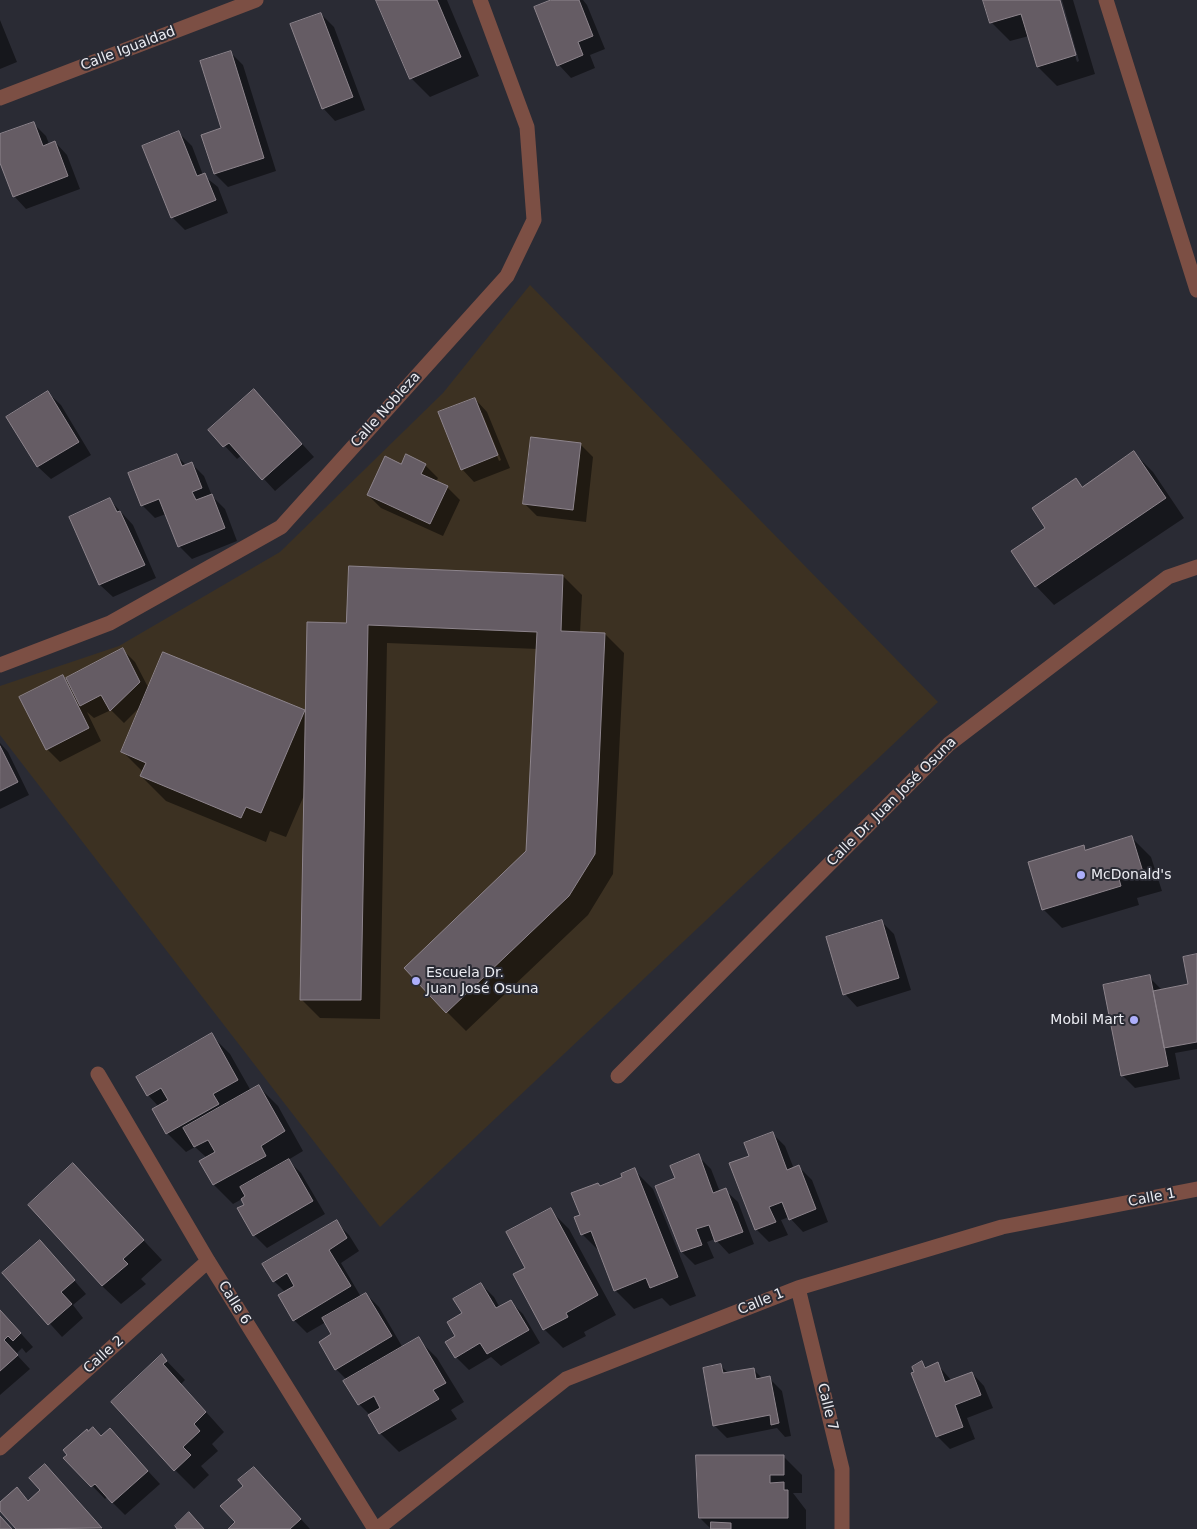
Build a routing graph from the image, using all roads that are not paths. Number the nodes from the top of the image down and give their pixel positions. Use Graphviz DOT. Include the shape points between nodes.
graph roads {
  1 [pos="256,0"];
  2 [pos="480,0"];
  3 [pos="1106,0"];
  4 [pos="0,98"];
  5 [pos="1197,290"];
  6 [pos="1197,567"];
  7 [pos="0,665"];
  8 [pos="98,1074"];
  9 [pos="618,1076"];
  10 [pos="1197,1189"];
  11 [pos="208,1261"];
  12 [pos="798,1288"];
  13 [pos="0,1448"];
  14 [pos="376,1529"];
  15 [pos="842,1529"];
  1 -- 4 [label="street, Calle Igualdad"];
  2 -- 7 [label="street, Calle Nobleza" via="527,127 534,220 507,276 281,527 110,622"];
  3 -- 5 [label="street"];
  6 -- 9 [label="street, Calle Dr. Juan José Osuna" via="1168,577 949,744"];
  8 -- 11 [label="street, Calle 6"];
  10 -- 12 [label="street, Calle 1" via="1002,1227"];
  11 -- 13 [label="street, Calle 2"];
  11 -- 14 [label="street, Calle 6"];
  12 -- 14 [label="street, Calle 1" via="566,1380"];
  12 -- 15 [label="street, Calle 7" via="842,1469"];
}
